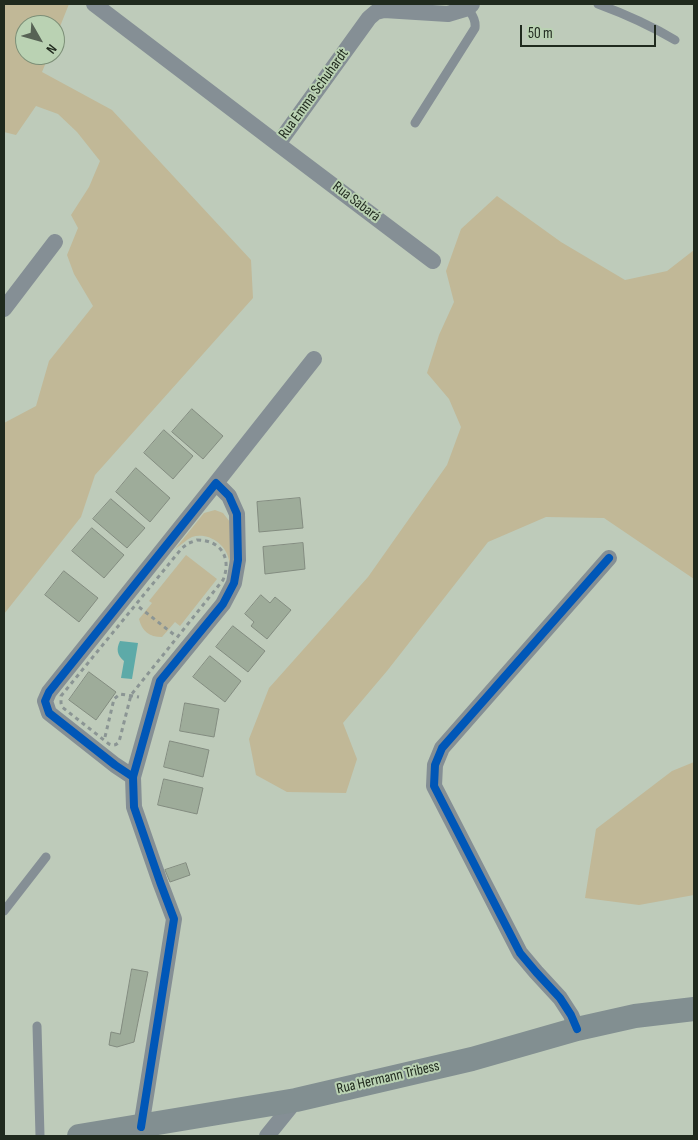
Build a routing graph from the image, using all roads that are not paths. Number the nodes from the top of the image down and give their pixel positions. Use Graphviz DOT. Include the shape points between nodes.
graph roads {
  1 [pos="94,4"];
  2 [pos="598,4"];
  3 [pos="470,6"];
  4 [pos="675,40"];
  5 [pos="415,123"];
  6 [pos="278,144"];
  7 [pos="55,242"];
  8 [pos="433,260"];
  9 [pos="4,309"];
  10 [pos="314,359"];
  11 [pos="216,483"];
  12 [pos="609,558"];
  13 [pos="133,777"];
  14 [pos="46,857"];
  15 [pos="4,911"];
  16 [pos="694,1009"];
  17 [pos="37,1026"];
  18 [pos="577,1029"];
  19 [pos="296,1100"];
  20 [pos="141,1127"];
  21 [pos="40,1136"];
  22 [pos="79,1136"];
  23 [pos="267,1136"];
  1 -- 6 [label="street, Rua Emma Schuhardt"];
  2 -- 4 [label="lane" via="634,18"];
  3 -- 5 [label="lane" via="475,28"];
  3 -- 6 [label="street, Rua Emma Schuhardt" via="448,14 376,12"];
  6 -- 8 [label="street, Rua Sabará"];
  7 -- 9 [label="street"];
  10 -- 11 [label="street"];
  11 -- 13 [label="street" via="228,496 237,514 238,560 234,583 223,604 160,681"];
  11 -- 13 [label="street" via="45,701 49,713"];
  12 -- 18 [label="street" via="442,748 435,765 434,786 520,953 560,998"];
  13 -- 20 [label="street" via="134,807 174,919"];
  14 -- 15 [label="lane"];
  16 -- 18 [label="main road, Rua Hermann Tribess" via="635,1016"];
  17 -- 21 [label="lane"];
  18 -- 19 [label="main road, Rua Hermann Tribess" via="472,1059"];
  19 -- 20 [label="main road, Rua Hermann Tribess"];
  19 -- 23 [label="street"];
  20 -- 22 [label="main road, Rua Hermann Tribess"];
}
